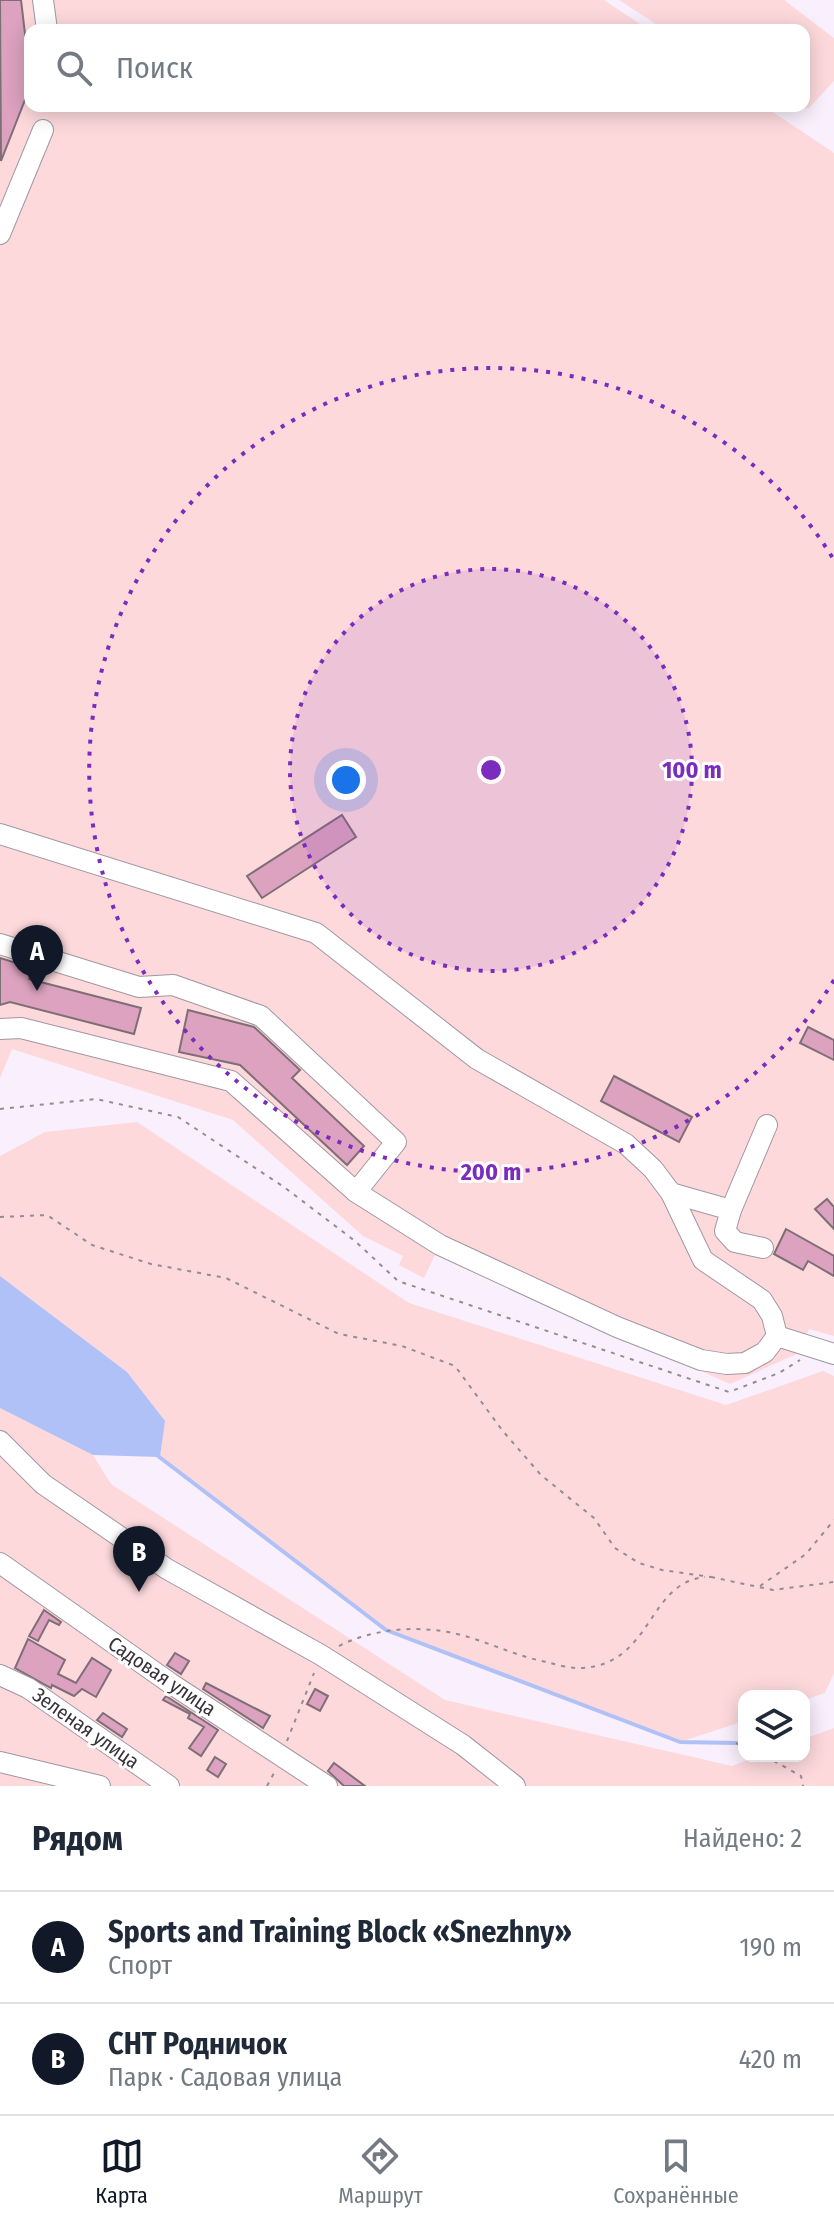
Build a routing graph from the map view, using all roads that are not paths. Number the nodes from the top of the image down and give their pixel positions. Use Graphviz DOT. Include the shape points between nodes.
graph roads {
  1 [pos="43,0"];
  2 [pos="46,24"];
  3 [pos="43,130"];
  4 [pos="0,234"];
  5 [pos="0,834"];
  6 [pos="0,944"];
  7 [pos="0,1029"];
  8 [pos="767,1125"];
  9 [pos="356,1192"];
  10 [pos="671,1193"];
  11 [pos="731,1210"];
  12 [pos="763,1248"];
  13 [pos="777,1336"];
  14 [pos="827,1352"];
  15 [pos="0,1441"];
  16 [pos="0,1563"];
  17 [pos="0,1675"];
  18 [pos="0,1762"];
  19 [pos="100,1786"];
  20 [pos="169,1786"];
  21 [pos="327,1786"];
  22 [pos="515,1786"];
  1 -- 2 [label="street"];
  3 -- 4 [label="street"];
  5 -- 10 [label="street" via="316,933 477,1059 626,1144"];
  6 -- 9 [label="street" via="139,987 173,985 261,1016 396,1142"];
  7 -- 9 [label="street" via="21,1028 231,1081"];
  8 -- 11 [label="street"];
  9 -- 13 [label="street" via="440,1245 701,1360 745,1363 765,1352"];
  10 -- 11 [label="street"];
  10 -- 13 [label="street" via="703,1260 762,1300"];
  11 -- 12 [label="street" via="725,1231 735,1242"];
  13 -- 14 [label="street"];
  15 -- 22 [label="street" via="43,1484 167,1569 321,1655 463,1745"];
  16 -- 21 [label="street, Садовая улица"];
  17 -- 20 [label="street, Зеленая улица" via="28,1688"];
  18 -- 19 [label="street"];
}
